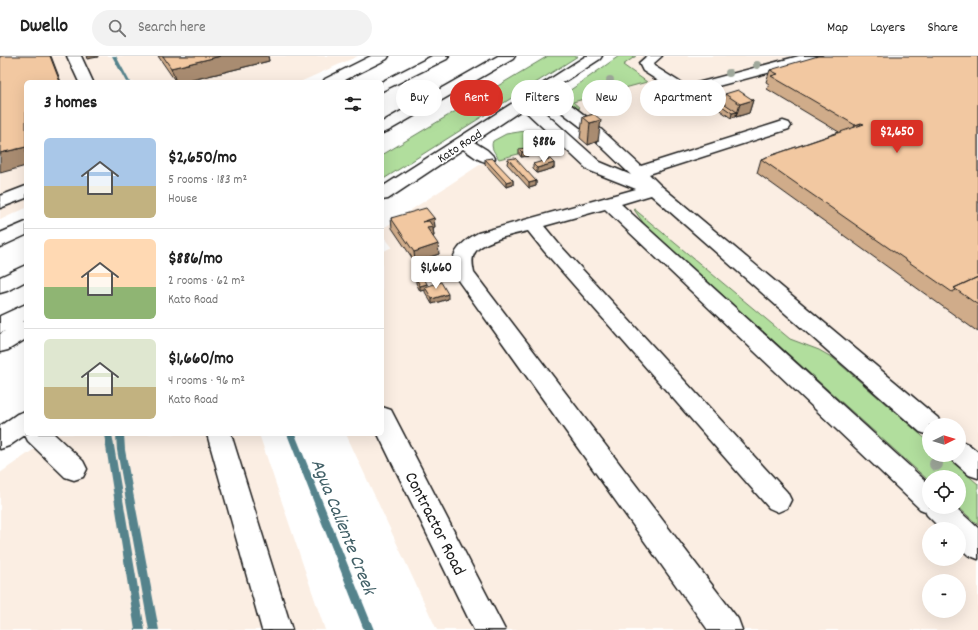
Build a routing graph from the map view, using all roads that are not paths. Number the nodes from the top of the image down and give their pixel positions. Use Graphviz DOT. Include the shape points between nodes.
graph roads {
  1 [pos="74,56"];
  2 [pos="382,56"];
  3 [pos="442,56"];
  4 [pos="486,56"];
  5 [pos="508,56"];
  6 [pos="595,56"];
  7 [pos="655,56"];
  8 [pos="815,56"];
  9 [pos="85,80"];
  10 [pos="334,80"];
  11 [pos="558,80"];
  12 [pos="384,86"];
  13 [pos="511,111"];
  14 [pos="384,113"];
  15 [pos="574,114"];
  16 [pos="539,116"];
  17 [pos="783,126"];
  18 [pos="384,127"];
  19 [pos="463,143"];
  20 [pos="487,158"];
  21 [pos="638,172"];
  22 [pos="654,189"];
  23 [pos="24,192"];
  24 [pos="384,194"];
  25 [pos="608,202"];
  26 [pos="0,203"];
  27 [pos="532,223"];
  28 [pos="24,229"];
  29 [pos="0,241"];
  30 [pos="24,273"];
  31 [pos="0,286"];
  32 [pos="24,312"];
  33 [pos="0,325"];
  34 [pos="24,330"];
  35 [pos="0,344"];
  36 [pos="922,419"];
  37 [pos="384,421"];
  38 [pos="24,427"];
  39 [pos="40,436"];
  40 [pos="219,436"];
  41 [pos="0,439"];
  42 [pos="966,457"];
  43 [pos="978,467"];
  44 [pos="74,469"];
  45 [pos="922,494"];
  46 [pos="778,500"];
  47 [pos="944,514"];
  48 [pos="978,546"];
  49 [pos="277,630"];
  50 [pos="490,630"];
  51 [pos="727,630"];
  1 -- 9 [label="main road"];
  2 -- 10 [label="main road"];
  3 -- 12 [label="main road"];
  4 -- 14 [label="main road"];
  5 -- 18 [label="main road"];
  6 -- 11 [label="main road, Kato Road"];
  7 -- 8 [label="main road" via="646,63 648,68 684,91"];
  13 -- 19 [label="main road, Kato Road"];
  15 -- 21 [label="main road"];
  16 -- 22 [label="main road" via="594,166"];
  17 -- 21 [label="main road"];
  19 -- 20 [label="main road"];
  19 -- 24 [label="main road, Kato Road"];
  21 -- 22 [label="main road"];
  22 -- 25 [label="main road"];
  22 -- 36 [label="main road"];
  23 -- 26 [label="main road"];
  25 -- 27 [label="main road"];
  25 -- 45 [label="main road"];
  27 -- 46 [label="main road"];
  27 -- 51 [label="main road" via="485,237 469,246 462,258 464,274"];
  28 -- 29 [label="main road"];
  30 -- 31 [label="main road"];
  32 -- 33 [label="main road"];
  34 -- 35 [label="main road"];
  37 -- 50 [label="main road, Contractor Road"];
  38 -- 41 [label="main road"];
  39 -- 44 [label="main road"];
  40 -- 49 [label="main road"];
  42 -- 43 [label="main road"];
  47 -- 48 [label="main road"];
}
